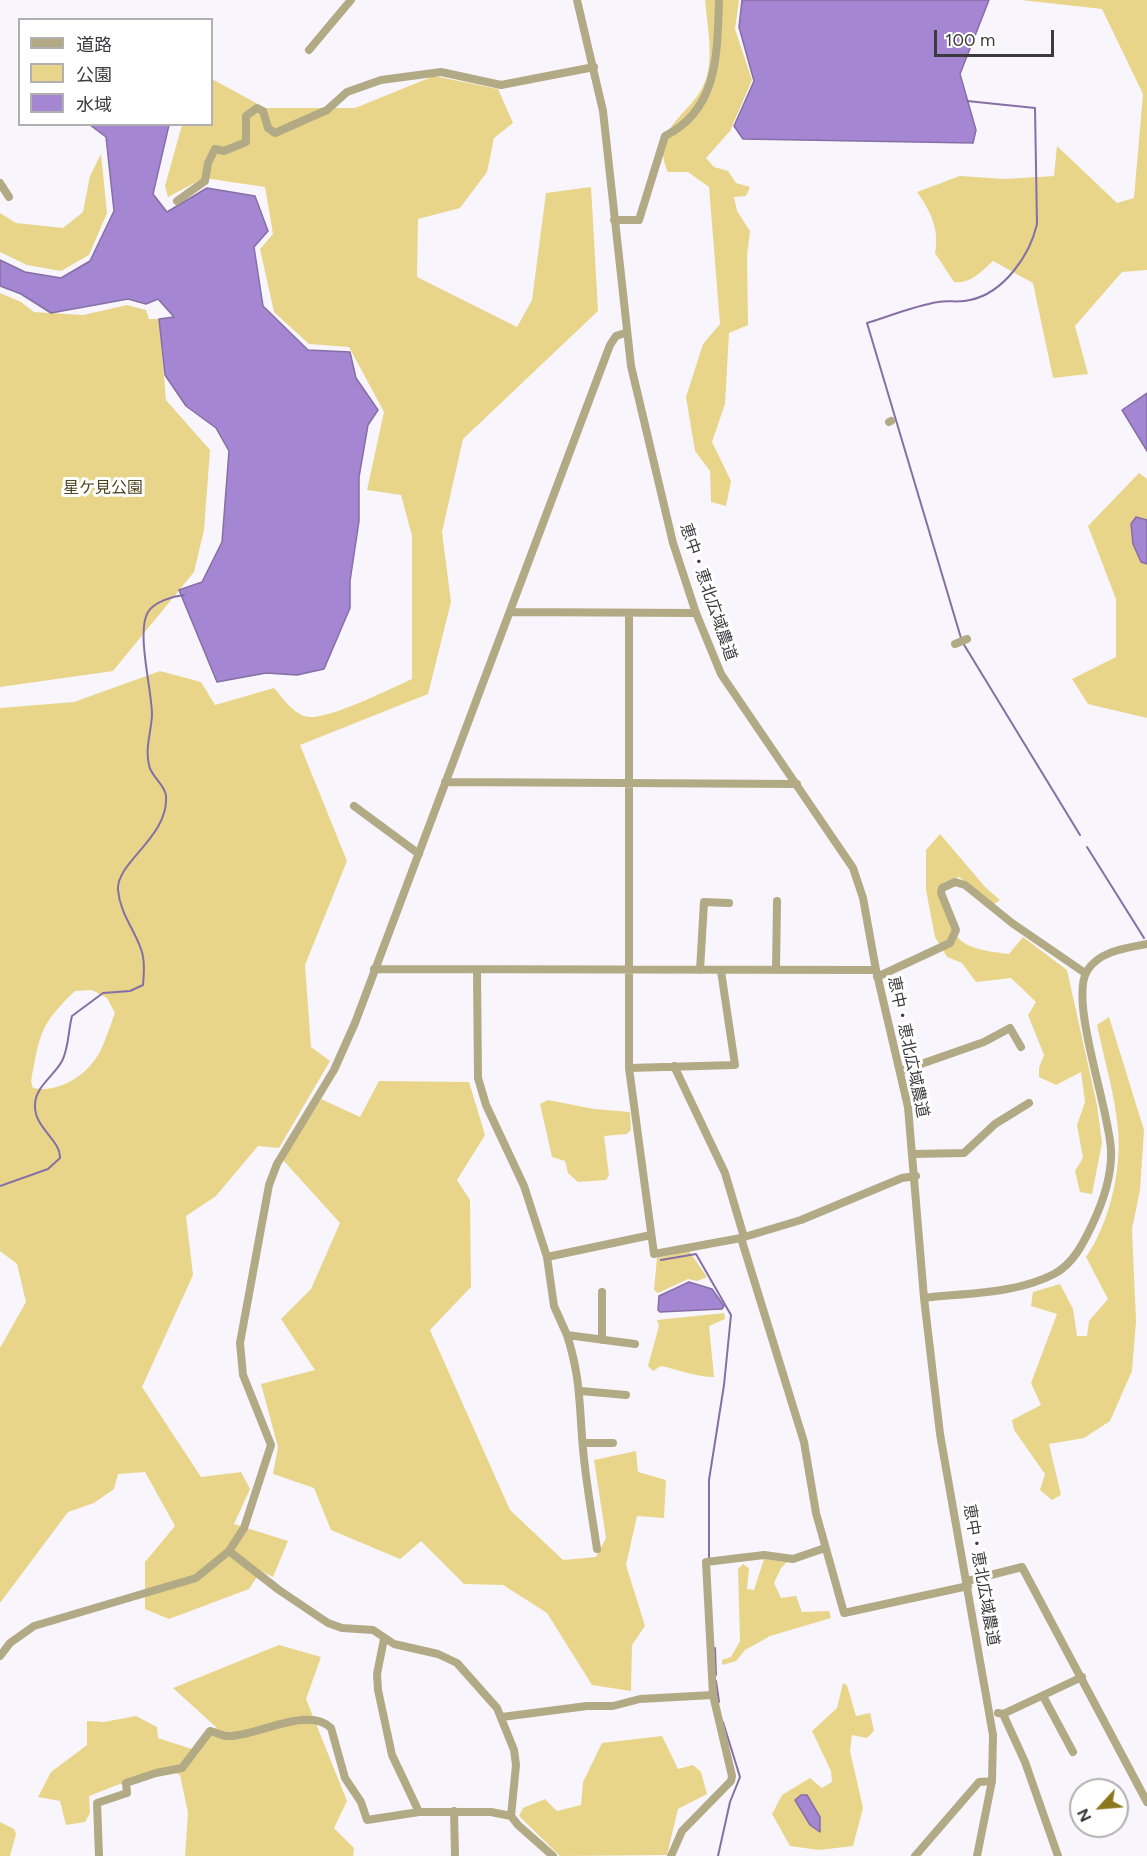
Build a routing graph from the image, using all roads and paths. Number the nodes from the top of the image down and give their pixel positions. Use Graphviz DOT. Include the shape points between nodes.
graph roads {
  1 [pos="351,0"];
  2 [pos="577,0"];
  3 [pos="719,0"];
  4 [pos="309,50"];
  5 [pos="594,67"];
  6 [pos="0,183"];
  7 [pos="9,197"];
  8 [pos="177,201"];
  9 [pos="614,220"];
  10 [pos="625,333"];
  11 [pos="510,612"];
  12 [pos="696,613"];
  13 [pos="629,614"];
  14 [pos="967,639"];
  15 [pos="956,643"];
  16 [pos="445,782"];
  17 [pos="630,782"];
  18 [pos="797,784"];
  19 [pos="354,806"];
  20 [pos="419,854"];
  21 [pos="777,901"];
  22 [pos="729,903"];
  23 [pos="1147,944"];
  24 [pos="374,969"];
  25 [pos="629,969"];
  26 [pos="477,970"];
  27 [pos="700,970"];
  28 [pos="776,970"];
  29 [pos="721,971"];
  30 [pos="877,973"];
  31 [pos="1085,973"];
  32 [pos="1021,1047"];
  33 [pos="674,1066"];
  34 [pos="628,1068"];
  35 [pos="902,1071"];
  36 [pos="1029,1103"];
  37 [pos="913,1154"];
  38 [pos="916,1176"];
  39 [pos="651,1235"];
  40 [pos="742,1237"];
  41 [pos="547,1257"];
  42 [pos="602,1292"];
  43 [pos="924,1298"];
  44 [pos="567,1335"];
  45 [pos="602,1340"];
  46 [pos="635,1344"];
  47 [pos="580,1391"];
  48 [pos="626,1395"];
  49 [pos="583,1443"];
  50 [pos="613,1443"];
  51 [pos="825,1548"];
  52 [pos="597,1549"];
  53 [pos="229,1551"];
  54 [pos="968,1583"];
  55 [pos="384,1639"];
  56 [pos="0,1656"];
  57 [pos="1082,1677"];
  58 [pos="713,1695"];
  59 [pos="1043,1696"];
  60 [pos="990,1711"];
  61 [pos="1003,1714"];
  62 [pos="502,1717"];
  63 [pos="1073,1752"];
  64 [pos="992,1781"];
  65 [pos="1147,1802"];
  66 [pos="454,1811"];
  67 [pos="419,1812"];
  68 [pos="512,1816"];
  69 [pos="99,1856"];
  70 [pos="455,1856"];
  71 [pos="553,1856"];
  72 [pos="671,1856"];
  73 [pos="915,1856"];
  74 [pos="977,1856"];
  75 [pos="1058,1856"];
  1 -- 4 [label="street"];
  2 -- 5 [label="street, 恵中・恵北広域農道"];
  3 -- 9 [label="street" via="716,63 703,103 678,130 665,136 639,220"];
  5 -- 8 [label="street" via="501,85 441,72 381,80 347,92 327,110 275,133 268,128 263,111 257,108 246,116 246,142 224,151 215,149 205,181"];
  5 -- 9 [label="street, 恵中・恵北広域農道" via="603,111"];
  6 -- 7 [label="street"];
  9 -- 10 [label="street, 恵中・恵北広域農道"];
  10 -- 11 [label="street" via="616,336 610,345"];
  10 -- 12 [label="street, 恵中・恵北広域農道" via="673,543"];
  11 -- 13 [label="street"];
  11 -- 16 [label="street"];
  12 -- 13 [label="street"];
  12 -- 18 [label="street, 恵中・恵北広域農道" via="721,674"];
  13 -- 17 [label="street"];
  14 -- 15 [label="street"];
  16 -- 17 [label="street"];
  16 -- 20 [label="street"];
  17 -- 18 [label="street"];
  17 -- 25 [label="street"];
  18 -- 30 [label="street, 恵中・恵北広域農道" via="853,868 863,898"];
  19 -- 20 [label="street"];
  20 -- 24 [label="street"];
  21 -- 28 [label="street"];
  22 -- 27 [label="street" via="704,902"];
  23 -- 31 [label="street" via="1105,955"];
  24 -- 26 [label="street"];
  24 -- 53 [label="street" via="334,1070 277,1164 269,1185 240,1343 243,1375 271,1445 243,1528"];
  25 -- 26 [label="street"];
  25 -- 27 [label="street"];
  25 -- 34 [label="street"];
  26 -- 41 [label="street" via="478,1078 486,1105 524,1186"];
  27 -- 29 [label="street"];
  28 -- 29 [label="street"];
  28 -- 30 [label="street"];
  29 -- 33 [label="street" via="735,1065"];
  30 -- 31 [label="street" via="950,943 955,922 941,893 942,888 955,882 965,885"];
  30 -- 35 [label="street, 恵中・恵北広域農道"];
  31 -- 43 [label="street" via="1081,1007 1104,1098 1112,1153 1098,1214 1083,1244 1064,1268 1044,1278 1010,1287"];
  32 -- 35 [label="street" via="1010,1028"];
  33 -- 34 [label="street"];
  33 -- 40 [label="street" via="725,1173"];
  34 -- 39 [label="street"];
  35 -- 37 [label="street, 恵中・恵北広域農道"];
  36 -- 37 [label="street" via="995,1124 964,1153"];
  37 -- 38 [label="street, 恵中・恵北広域農道"];
  38 -- 40 [label="street" via="902,1178 801,1220"];
  38 -- 43 [label="street, 恵中・恵北広域農道"];
  39 -- 40 [label="street" via="654,1254"];
  39 -- 41 [label="street"];
  40 -- 51 [label="street" via="804,1442"];
  41 -- 44 [label="street" via="554,1306"];
  42 -- 45 [label="street"];
  43 -- 54 [label="street, 恵中・恵北広域農道" via="940,1434"];
  44 -- 45 [label="street"];
  44 -- 47 [label="street"];
  45 -- 46 [label="street"];
  47 -- 48 [label="street"];
  47 -- 49 [label="street"];
  49 -- 50 [label="street"];
  49 -- 52 [label="street"];
  51 -- 54 [label="street" via="844,1613"];
  51 -- 58 [label="street" via="793,1559 764,1555 706,1562"];
  53 -- 55 [label="street" via="328,1623 342,1629 373,1630"];
  53 -- 56 [label="street" via="196,1578 34,1626 10,1643"];
  54 -- 57 [label="street" via="1022,1567"];
  54 -- 60 [label="street, 恵中・恵北広域農道"];
  55 -- 62 [label="street" via="451,1658"];
  55 -- 67 [label="street" via="378,1690 392,1755"];
  57 -- 59 [label="street"];
  57 -- 65 [label="street"];
  58 -- 62 [label="street" via="640,1699 613,1706"];
  58 -- 72 [label="street" via="732,1771 731,1781 682,1831"];
  59 -- 61 [label="street"];
  59 -- 63 [label="street"];
  60 -- 61 [label="street"];
  60 -- 64 [label="street, 恵中・恵北広域農道"];
  61 -- 75 [label="street" via="1025,1762"];
  62 -- 68 [label="street" via="516,1765"];
  64 -- 73 [label="street" via="979,1782"];
  64 -- 74 [label="street, 恵中・恵北広域農道"];
  66 -- 67 [label="street"];
  66 -- 68 [label="street"];
  66 -- 70 [label="street"];
  67 -- 69 [label="street" via="367,1820 361,1802 345,1778 331,1728 324,1723 286,1722 228,1736 210,1731 182,1768 126,1784 127,1793 97,1803"];
  68 -- 71 [label="street"];
}
